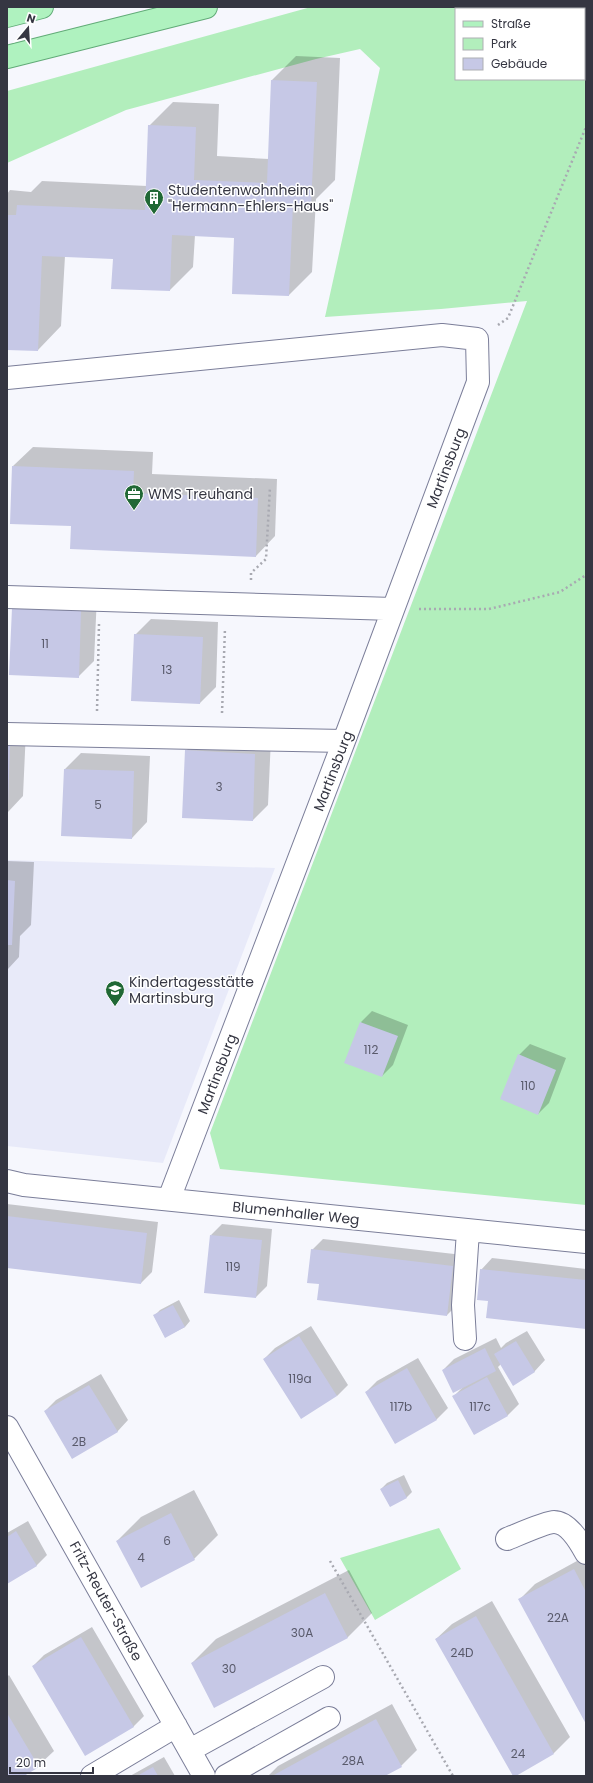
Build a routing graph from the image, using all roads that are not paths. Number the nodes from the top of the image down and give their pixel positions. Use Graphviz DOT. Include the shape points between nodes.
graph roads {
  1 [pos="42,7"];
  2 [pos="206,7"];
  3 [pos="7,16"];
  4 [pos="7,57"];
  5 [pos="7,378"];
  6 [pos="7,597"];
  7 [pos="393,609"];
  8 [pos="7,734"];
  9 [pos="344,741"];
  10 [pos="7,1181"];
  11 [pos="170,1200"];
  12 [pos="468,1231"];
  13 [pos="586,1242"];
  14 [pos="465,1339"];
  15 [pos="7,1427"];
  16 [pos="507,1539"];
  17 [pos="586,1553"];
  18 [pos="323,1677"];
  19 [pos="329,1718"];
  20 [pos="176,1726"];
  21 [pos="190,1750"];
  22 [pos="92,1776"];
  23 [pos="204,1776"];
  24 [pos="226,1776"];
  1 -- 3 [label="main road"];
  2 -- 4 [label="main road"];
  5 -- 7 [label="street, Martinsburg" via="442,335 477,339 478,382"];
  6 -- 7 [label="street"];
  7 -- 9 [label="street, Martinsburg"];
  8 -- 9 [label="street"];
  9 -- 11 [label="street, Martinsburg"];
  10 -- 11 [label="street, Blumenhaller Weg" via="24,1185"];
  11 -- 12 [label="street, Blumenhaller Weg"];
  12 -- 13 [label="street, Blumenhaller Weg"];
  12 -- 14 [label="street" via="463,1305"];
  15 -- 20 [label="street, Fritz-Reuter-Straße"];
  16 -- 17 [label="street" via="553,1522 562,1524 578,1539"];
  18 -- 21 [label="street"];
  19 -- 24 [label="street"];
  20 -- 21 [label="street, Fritz-Reuter-Straße"];
  20 -- 22 [label="street"];
  21 -- 23 [label="street, Fritz-Reuter-Straße"];
}
